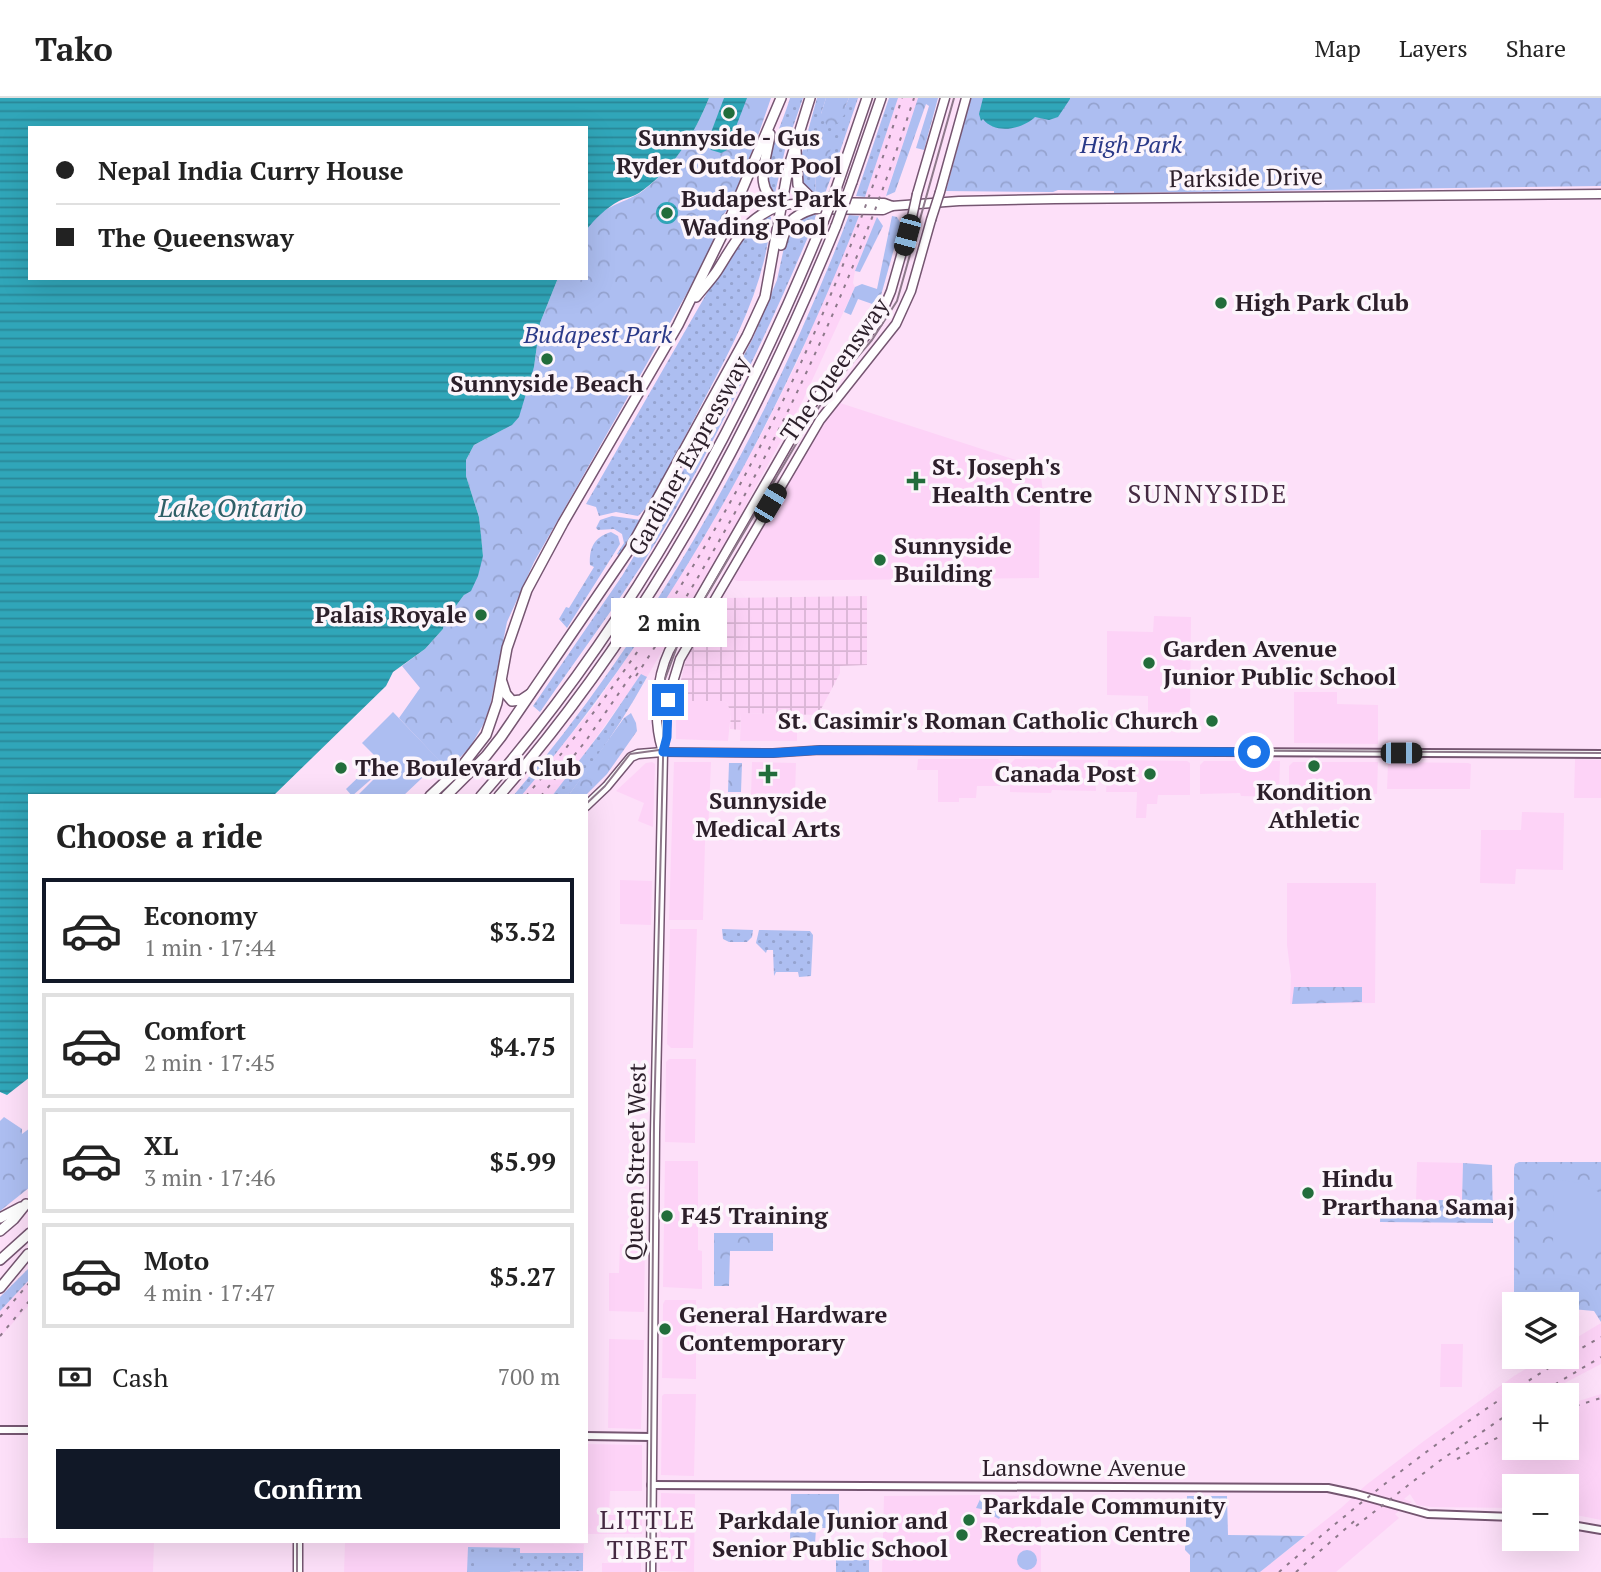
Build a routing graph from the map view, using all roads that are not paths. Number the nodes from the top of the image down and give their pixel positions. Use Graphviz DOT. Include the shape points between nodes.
graph roads {
  1 [pos="781,98"];
  2 [pos="810,98"];
  3 [pos="867,98"];
  4 [pos="881,98"];
  5 [pos="945,98"];
  6 [pos="966,98"];
  7 [pos="772,122"];
  8 [pos="796,138"];
  9 [pos="1601,194"];
  10 [pos="821,202"];
  11 [pos="781,205"];
  12 [pos="892,205"];
  13 [pos="813,209"];
  14 [pos="765,297"];
  15 [pos="686,310"];
  16 [pos="501,681"];
  17 [pos="534,692"];
  18 [pos="663,752"];
  19 [pos="1601,754"];
  20 [pos="432,794"];
  21 [pos="448,794"];
  22 [pos="483,794"];
  23 [pos="501,794"];
  24 [pos="588,804"];
  25 [pos="28,1203"];
  26 [pos="0,1218"];
  27 [pos="0,1231"];
  28 [pos="28,1235"];
  29 [pos="28,1254"];
  30 [pos="28,1254"];
  31 [pos="0,1255"];
  32 [pos="0,1260"];
  33 [pos="0,1278"];
  34 [pos="0,1288"];
  35 [pos="0,1430"];
  36 [pos="28,1430"];
  37 [pos="588,1436"];
  38 [pos="651,1437"];
  39 [pos="651,1485"];
  40 [pos="1502,1517"];
  41 [pos="1579,1526"];
  42 [pos="1601,1530"];
  43 [pos="298,1543"];
  44 [pos="298,1572"];
  45 [pos="651,1572"];
  1 -- 7 [label="highway"];
  2 -- 8 [label="highway"];
  3 -- 22 [label="highway, Gardiner Expressway, bridge" via="823,222 762,365 719,449 635,593 577,677"];
  4 -- 23 [label="highway, Gardiner Expressway, bridge" via="836,226 779,359 703,506 613,649"];
  5 -- 18 [label="main road, The Queensway, bridge" via="891,291 878,322 806,413 669,651 658,702"];
  6 -- 18 [label="main road, The Queensway, bridge" via="911,291 896,324 820,420 680,659 669,695"];
  7 -- 11 [label="highway" via="762,178 772,201"];
  7 -- 15 [label="highway"];
  8 -- 10 [label="highway" via="798,185"];
  8 -- 11 [label="highway"];
  9 -- 12 [label="main road, Parkside Drive"];
  10 -- 11 [label="main road, Parkside Drive"];
  10 -- 12 [label="main road, Parkside Drive"];
  11 -- 13 [label="main road, Parkside Drive"];
  11 -- 14 [label="highway"];
  11 -- 15 [label="highway" via="747,225"];
  12 -- 13 [label="main road, Parkside Drive" via="883,210"];
  13 -- 14 [label="highway" via="788,223"];
  14 -- 17 [label="highway" via="653,511"];
  15 -- 16 [label="highway" via="544,556 517,615"];
  16 -- 17 [label="highway" via="512,701"];
  16 -- 20 [label="highway" via="486,735"];
  17 -- 21 [label="highway" via="486,756"];
  18 -- 19 [label="street"];
  18 -- 24 [label="main road" via="628,759"];
  18 -- 38 [label="main road, Queen Street West"];
  25 -- 26 [label="highway"];
  25 -- 27 [label="highway"];
  28 -- 31 [label="highway"];
  28 -- 32 [label="highway"];
  29 -- 33 [label="highway"];
  30 -- 34 [label="highway"];
  35 -- 36 [label="street"];
  37 -- 38 [label="street"];
  38 -- 39 [label="main road, Queen Street West"];
  39 -- 40 [label="street, Lansdowne Avenue" via="1328,1488 1428,1514"];
  39 -- 45 [label="main road, Queen Street West"];
  41 -- 42 [label="street"];
  43 -- 44 [label="main road"];
}
